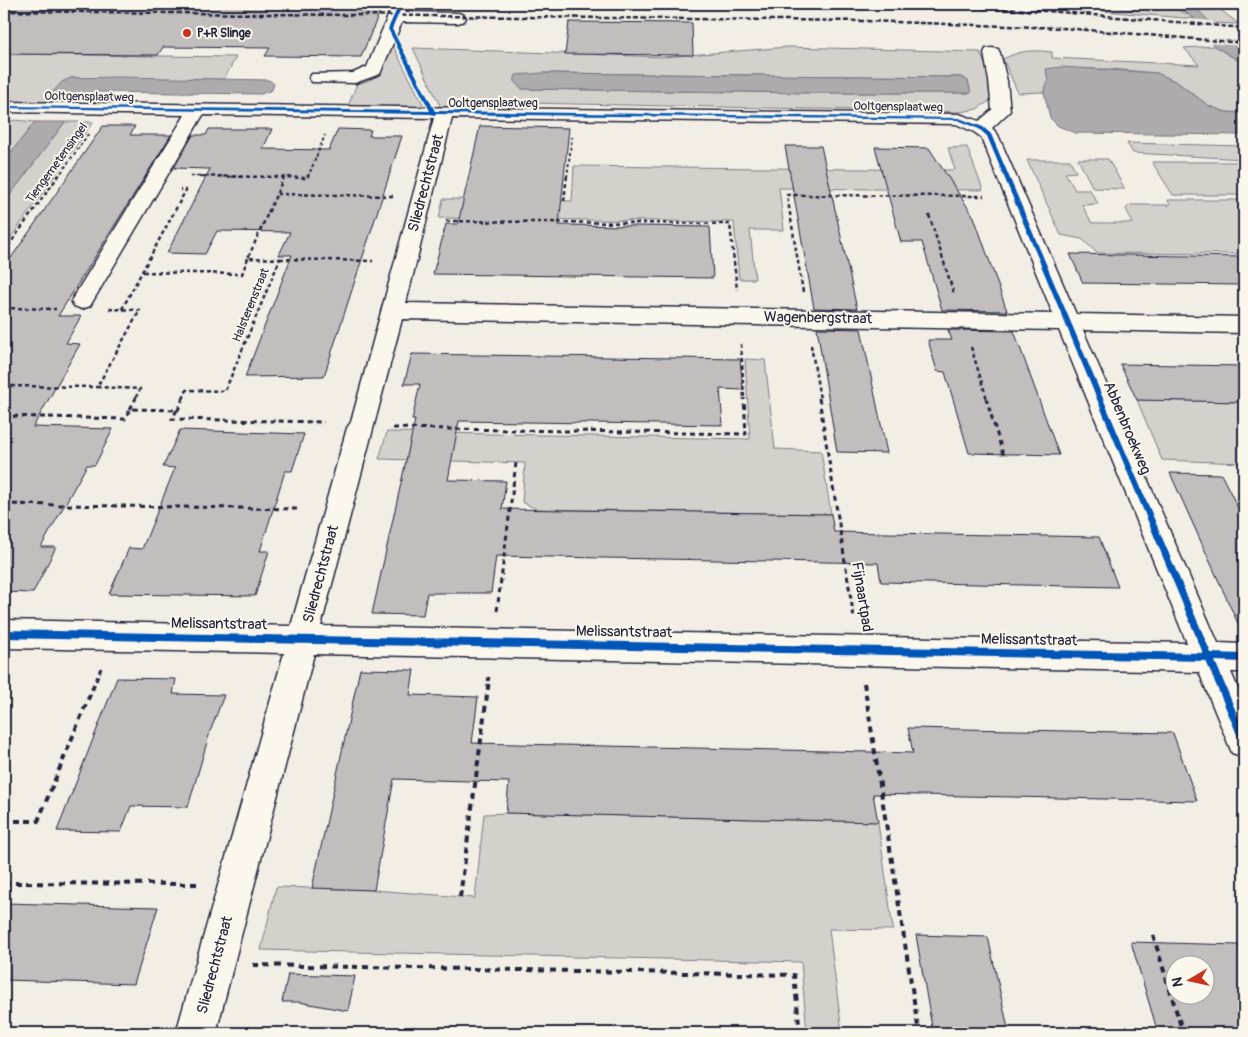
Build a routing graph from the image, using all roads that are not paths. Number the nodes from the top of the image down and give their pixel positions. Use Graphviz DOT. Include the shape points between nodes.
graph roads {
  1 [pos="398,10"];
  2 [pos="458,18"];
  3 [pos="992,53"];
  4 [pos="318,78"];
  5 [pos="4,107"];
  6 [pos="197,110"];
  7 [pos="440,114"];
  8 [pos="981,128"];
  9 [pos="82,301"];
  10 [pos="391,311"];
  11 [pos="1068,322"];
  12 [pos="1244,324"];
  13 [pos="4,634"];
  14 [pos="303,640"];
  15 [pos="1209,658"];
  16 [pos="1244,658"];
  17 [pos="1244,741"];
  18 [pos="196,1033"];
  1 -- 2 [label="street"];
  1 -- 4 [label="street" via="374,70 356,78"];
  3 -- 8 [label="street" via="1001,111"];
  5 -- 6 [label="street, Ooltgensplaatweg"];
  6 -- 7 [label="street, Ooltgensplaatweg"];
  6 -- 9 [label="street"];
  7 -- 8 [label="street, Ooltgensplaatweg" via="959,119"];
  7 -- 10 [label="street, Sliedrechtstraat"];
  8 -- 11 [label="street, Abbenbroekweg" via="989,135"];
  10 -- 11 [label="street, Wagenbergstraat"];
  10 -- 14 [label="street, Sliedrechtstraat"];
  11 -- 12 [label="street, Wagenbergstraat"];
  11 -- 15 [label="street, Abbenbroekweg"];
  13 -- 14 [label="street, Melissantstraat"];
  14 -- 15 [label="street, Melissantstraat"];
  14 -- 18 [label="street, Sliedrechtstraat"];
  15 -- 16 [label="street, Melissantstraat"];
  15 -- 17 [label="street, Abbenbroekweg"];
}
